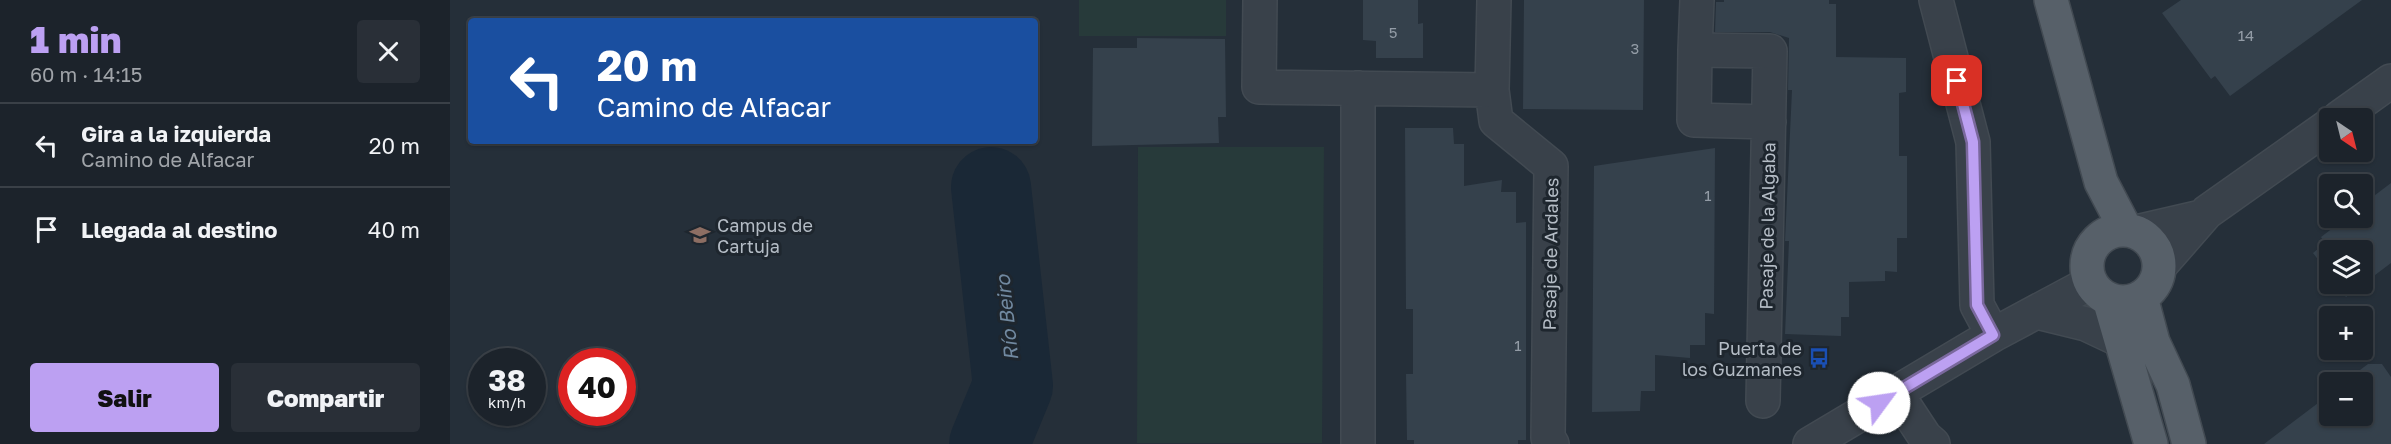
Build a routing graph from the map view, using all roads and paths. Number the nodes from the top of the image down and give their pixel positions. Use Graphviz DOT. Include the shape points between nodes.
graph roads {
  1 [pos="1260,0"];
  2 [pos="1494,0"];
  3 [pos="1697,0"];
  4 [pos="1936,0"];
  5 [pos="2051,0"];
  6 [pos="1695,50"];
  7 [pos="2391,81"];
  8 [pos="1358,88"];
  9 [pos="1492,90"];
  10 [pos="2353,108"];
  11 [pos="1769,122"];
  12 [pos="2319,133"];
  13 [pos="2101,182"];
  14 [pos="2201,217"];
  15 [pos="2131,231"];
  16 [pos="2096,241"];
  17 [pos="2159,267"];
  18 [pos="2099,291"];
  19 [pos="2141,297"];
  20 [pos="2037,312"];
  21 [pos="1993,335"];
  22 [pos="2120,339"];
  23 [pos="1896,393"];
  24 [pos="1763,401"];
  25 [pos="1358,444"];
  26 [pos="1552,444"];
  27 [pos="1810,444"];
  28 [pos="1933,444"];
  29 [pos="2151,444"];
  30 [pos="2188,444"];
  1 -- 8 [label="street" via="1259,87"];
  2 -- 9 [label="street, Pasaje de Ardales"];
  3 -- 6 [label="street, Pasaje de la Algaba"];
  4 -- 21 [label="street" via="1973,142 1977,305"];
  5 -- 13 [label="main road"];
  6 -- 11 [label="street, Pasaje de la Algaba" via="1694,120"];
  6 -- 11 [label="street, Pasaje de la Algaba" via="1770,51"];
  7 -- 10 [label="street"];
  8 -- 9 [label="street"];
  8 -- 25 [label="street"];
  9 -- 26 [label="street, Pasaje de Ardales" via="1496,121 1551,166 1548,438"];
  11 -- 24 [label="street, Pasaje de la Algaba"];
  12 -- 14 [label="street"];
  13 -- 15 [label="main road"];
  13 -- 16 [label="main road"];
  14 -- 15 [label="street"];
  14 -- 17 [label="street"];
  15 -- 16 [label="main road" via="2116,230"];
  15 -- 17 [label="main road" via="2153,246"];
  16 -- 18 [label="main road" via="2086,261 2086,272"];
  17 -- 19 [label="main road" via="2152,288"];
  18 -- 19 [label="main road" via="2121,303"];
  18 -- 20 [label="street"];
  18 -- 22 [label="main road"];
  19 -- 30 [label="main road" via="2153,342 2173,386"];
  20 -- 21 [label="street"];
  20 -- 22 [label="street" via="2086,324"];
  21 -- 23 [label="street"];
  22 -- 29 [label="main road"];
  23 -- 27 [label="street"];
  23 -- 28 [label="street"];
}
